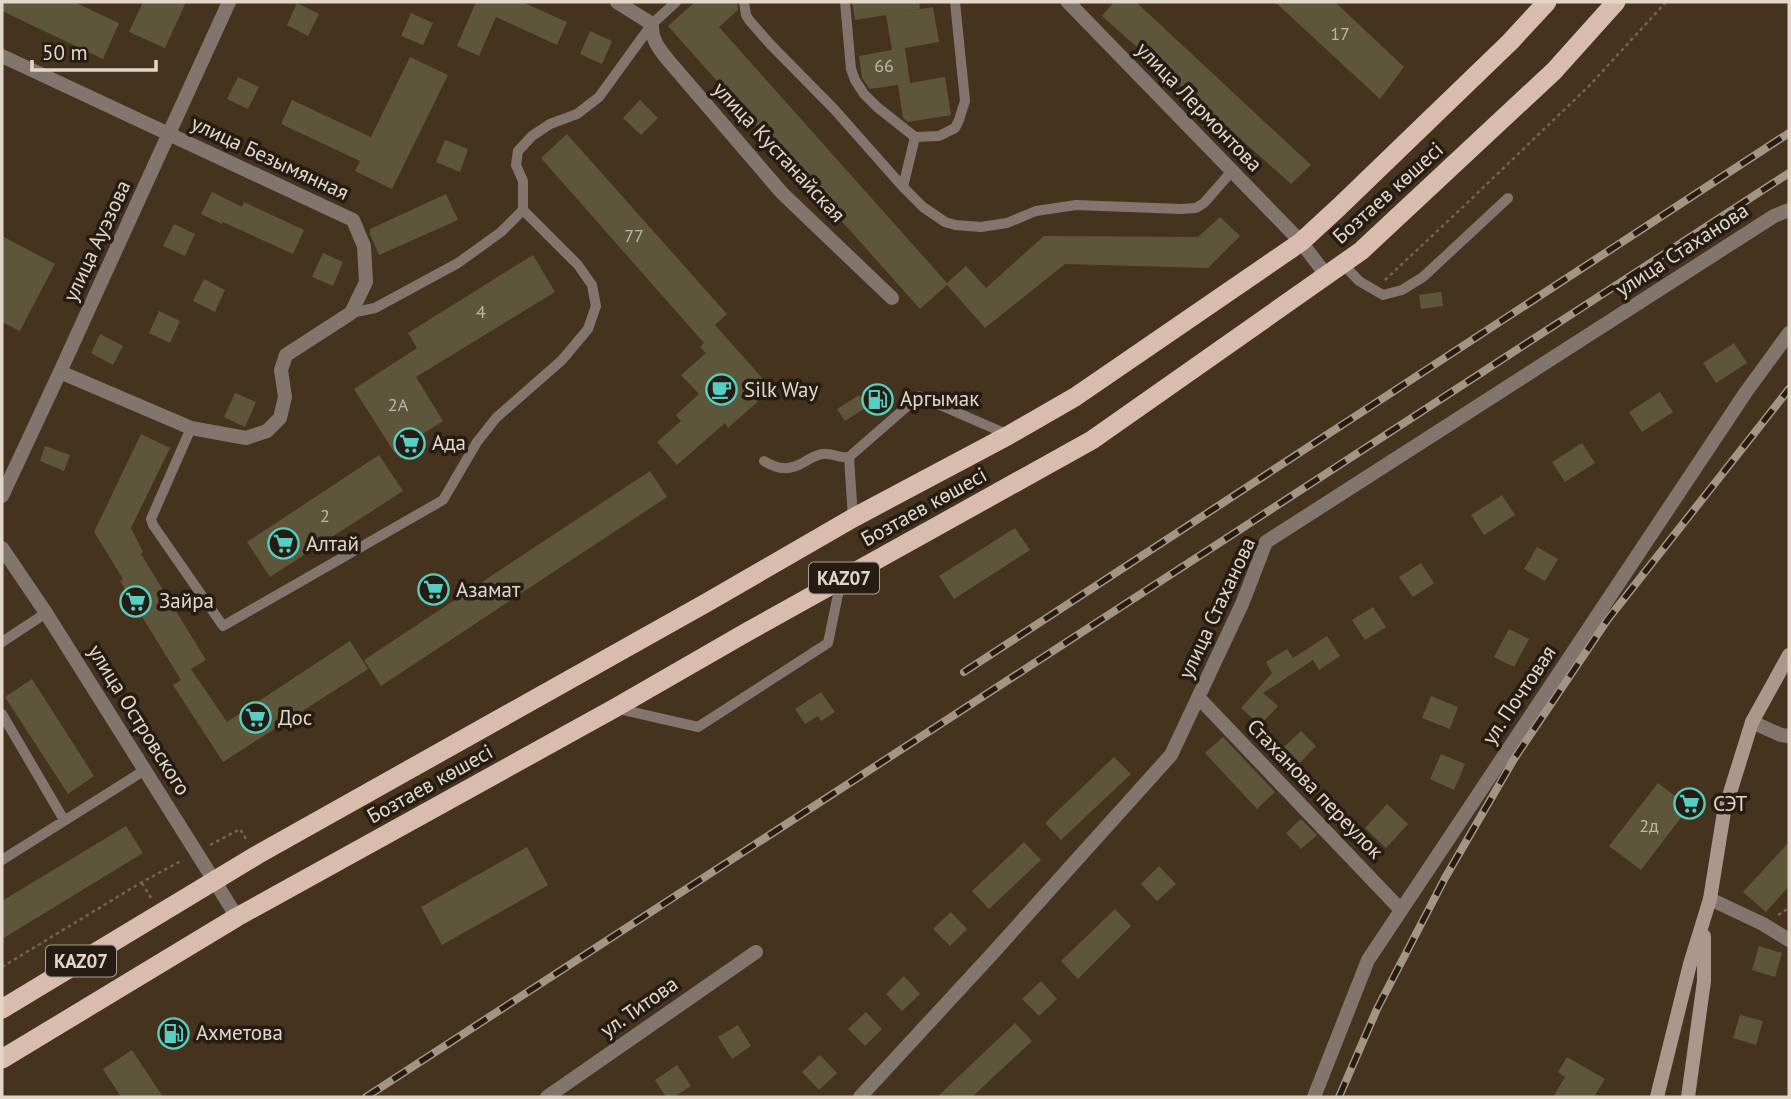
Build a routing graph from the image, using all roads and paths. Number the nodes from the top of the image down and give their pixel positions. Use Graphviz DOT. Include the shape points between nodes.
graph roads {
  1 [pos="229,2"];
  2 [pos="617,2"];
  3 [pos="676,2"];
  4 [pos="744,2"];
  5 [pos="845,2"];
  6 [pos="955,2"];
  7 [pos="1068,2"];
  8 [pos="1547,2"];
  9 [pos="1616,2"];
  10 [pos="1666,2"];
  11 [pos="652,24"];
  12 [pos="2,56"];
  13 [pos="169,134"];
  14 [pos="915,137"];
  15 [pos="1232,171"];
  16 [pos="903,187"];
  17 [pos="1508,198"];
  18 [pos="523,210"];
  19 [pos="1789,210"];
  20 [pos="1301,242"];
  21 [pos="1335,270"];
  22 [pos="1374,290"];
  23 [pos="892,298"];
  24 [pos="351,313"];
  25 [pos="1789,333"];
  26 [pos="60,372"];
  27 [pos="191,428"];
  28 [pos="1009,435"];
  29 [pos="849,457"];
  30 [pos="764,461"];
  31 [pos="2,496"];
  32 [pos="853,518"];
  33 [pos="2,548"];
  34 [pos="841,579"];
  35 [pos="47,613"];
  36 [pos="2,642"];
  37 [pos="1789,654"];
  38 [pos="1198,696"];
  39 [pos="615,708"];
  40 [pos="2,714"];
  41 [pos="1752,722"];
  42 [pos="1789,736"];
  43 [pos="145,770"];
  44 [pos="64,820"];
  45 [pos="197,852"];
  46 [pos="257,855"];
  47 [pos="2,860"];
  48 [pos="215,881"];
  49 [pos="1710,898"];
  50 [pos="1401,909"];
  51 [pos="237,917"];
  52 [pos="1704,920"];
  53 [pos="1789,940"];
  54 [pos="756,952"];
  55 [pos="2,967"];
  56 [pos="2,1009"];
  57 [pos="2,1059"];
  58 [pos="547,1097"];
  59 [pos="860,1097"];
  60 [pos="1314,1097"];
  61 [pos="1657,1097"];
  62 [pos="1688,1097"];
  1 -- 13 [label="street, улица Ауэзова"];
  2 -- 11 [label="street"];
  3 -- 11 [label="lane"];
  4 -- 16 [label="lane" via="746,15 756,27"];
  5 -- 14 [label="lane" via="855,80 877,107"];
  6 -- 14 [label="lane" via="965,101 955,128 939,136"];
  7 -- 15 [label="street, улица Лермонтова"];
  8 -- 20 [label="highway, Бозтаев көшесі / KAZ07"];
  9 -- 21 [label="highway, Бозтаев көшесі / KAZ07" via="1554,71"];
  10 -- 22 [label="path" via="1590,85"];
  11 -- 18 [label="lane" via="598,97 577,114 550,124 518,151"];
  11 -- 23 [label="street, улица Кустанайская" via="657,46 782,193"];
  12 -- 13 [label="street, улица Безымянная"];
  13 -- 24 [label="street, улица Безымянная" via="353,220 364,246 366,282"];
  13 -- 26 [label="street, улица Ауэзова"];
  14 -- 16 [label="lane"];
  15 -- 16 [label="lane" via="1196,208 1076,205 981,227 945,222"];
  15 -- 20 [label="street, улица Лермонтова"];
  17 -- 22 [label="lane" via="1423,277 1402,290 1383,295"];
  18 -- 24 [label="lane" via="458,263 375,308"];
  18 -- 27 [label="lane" via="592,285 596,306 588,329 562,360 496,418 443,500 223,626 151,519"];
  19 -- 38 [label="street, улица Стаханова" via="1266,542"];
  20 -- 21 [label="street, улица Лермонтова"];
  20 -- 28 [label="highway, Бозтаев көшесі / KAZ07" via="1075,397"];
  21 -- 22 [label="lane"];
  21 -- 34 [label="highway, Бозтаев көшесі / KAZ07" via="1092,440"];
  24 -- 27 [label="street" via="286,355 281,370 285,397 280,418 267,431 246,438"];
  25 -- 50 [label="street, ул. Почтовая"];
  26 -- 27 [label="street"];
  26 -- 31 [label="street, улица Ауэзова"];
  28 -- 29 [label="lane" via="919,396"];
  28 -- 32 [label="highway, Бозтаев көшесі / KAZ07"];
  29 -- 30 [label="lane" via="824,453 782,469"];
  29 -- 32 [label="lane"];
  32 -- 46 [label="highway, Бозтаев көшесі / KAZ07"];
  33 -- 35 [label="street, улица Островского"];
  34 -- 39 [label="highway, Бозтаев көшесі / KAZ07"];
  34 -- 39 [label="lane" via="828,643 698,727"];
  35 -- 36 [label="lane"];
  35 -- 43 [label="street, улица Островского"];
  37 -- 41 [label="main road"];
  38 -- 50 [label="street, Стаханова переулок"];
  38 -- 59 [label="street, улица Стаханова" via="1171,755"];
  39 -- 51 [label="highway, Бозтаев көшесі / KAZ07"];
  40 -- 44 [label="lane"];
  41 -- 42 [label="street"];
  41 -- 49 [label="main road" via="1724,812"];
  43 -- 44 [label="lane"];
  43 -- 45 [label="street, улица Островского"];
  44 -- 47 [label="lane"];
  45 -- 46 [label="path" via="240,829"];
  45 -- 48 [label="street, улица Островского"];
  45 -- 55 [label="path"];
  46 -- 48 [label="highway, Бозтаев көшесі / KAZ07"];
  48 -- 51 [label="street, улица Островского"];
  48 -- 56 [label="highway, Бозтаев көшесі / KAZ07"];
  49 -- 52 [label="main road"];
  49 -- 53 [label="street"];
  50 -- 60 [label="street, ул. Почтовая" via="1368,960"];
  51 -- 57 [label="highway, Бозтаев көшесі / KAZ07"];
  52 -- 61 [label="main road"];
  52 -- 62 [label="main road" via="1704,981"];
  54 -- 58 [label="street, ул. Титова"];
}
